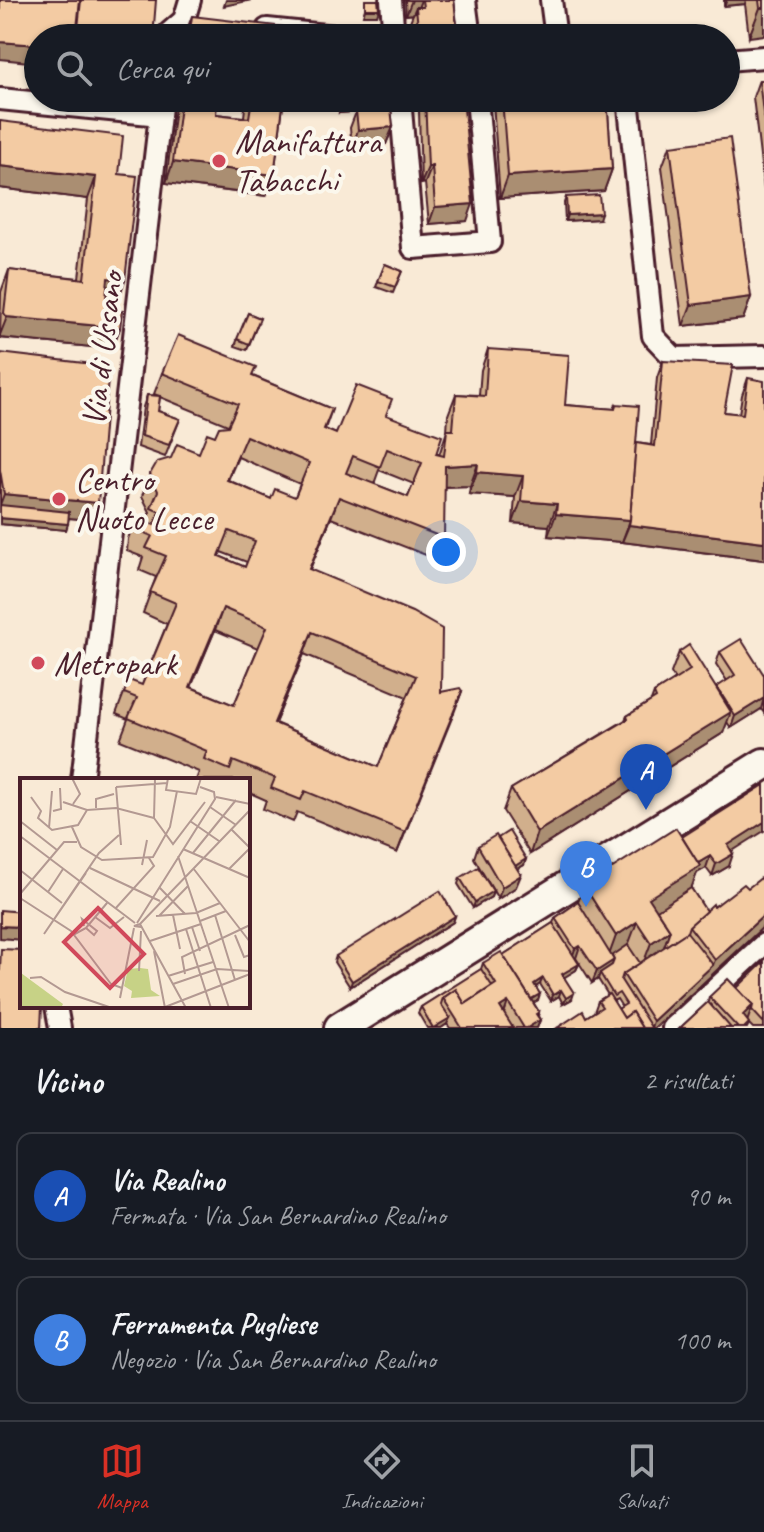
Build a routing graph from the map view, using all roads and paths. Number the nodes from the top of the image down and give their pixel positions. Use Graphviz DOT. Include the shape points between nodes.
graph roads {
  1 [pos="391,0"];
  2 [pos="465,0"];
  3 [pos="551,0"];
  4 [pos="393,24"];
  5 [pos="468,24"];
  6 [pos="554,24"];
  7 [pos="764,57"];
  8 [pos="740,59"];
  9 [pos="0,99"];
  10 [pos="24,100"];
  11 [pos="160,112"];
  12 [pos="401,112"];
  13 [pos="478,112"];
  14 [pos="629,112"];
  15 [pos="764,356"];
  16 [pos="764,764"];
  17 [pos="82,778"];
  18 [pos="764,944"];
  19 [pos="56,1008"];
  20 [pos="60,1028"];
  21 [pos="340,1028"];
  22 [pos="673,1028"];
  1 -- 4 [label="street"];
  2 -- 5 [label="street"];
  3 -- 6 [label="street"];
  7 -- 8 [label="street"];
  9 -- 10 [label="street, Via di Ussano"];
  11 -- 17 [label="street, Via di Ussano"];
  12 -- 13 [label="street" via="413,248 490,242"];
  14 -- 15 [label="street" via="653,336 674,358"];
  16 -- 21 [label="main road"];
  18 -- 22 [label="street"];
  19 -- 20 [label="street"];
}
